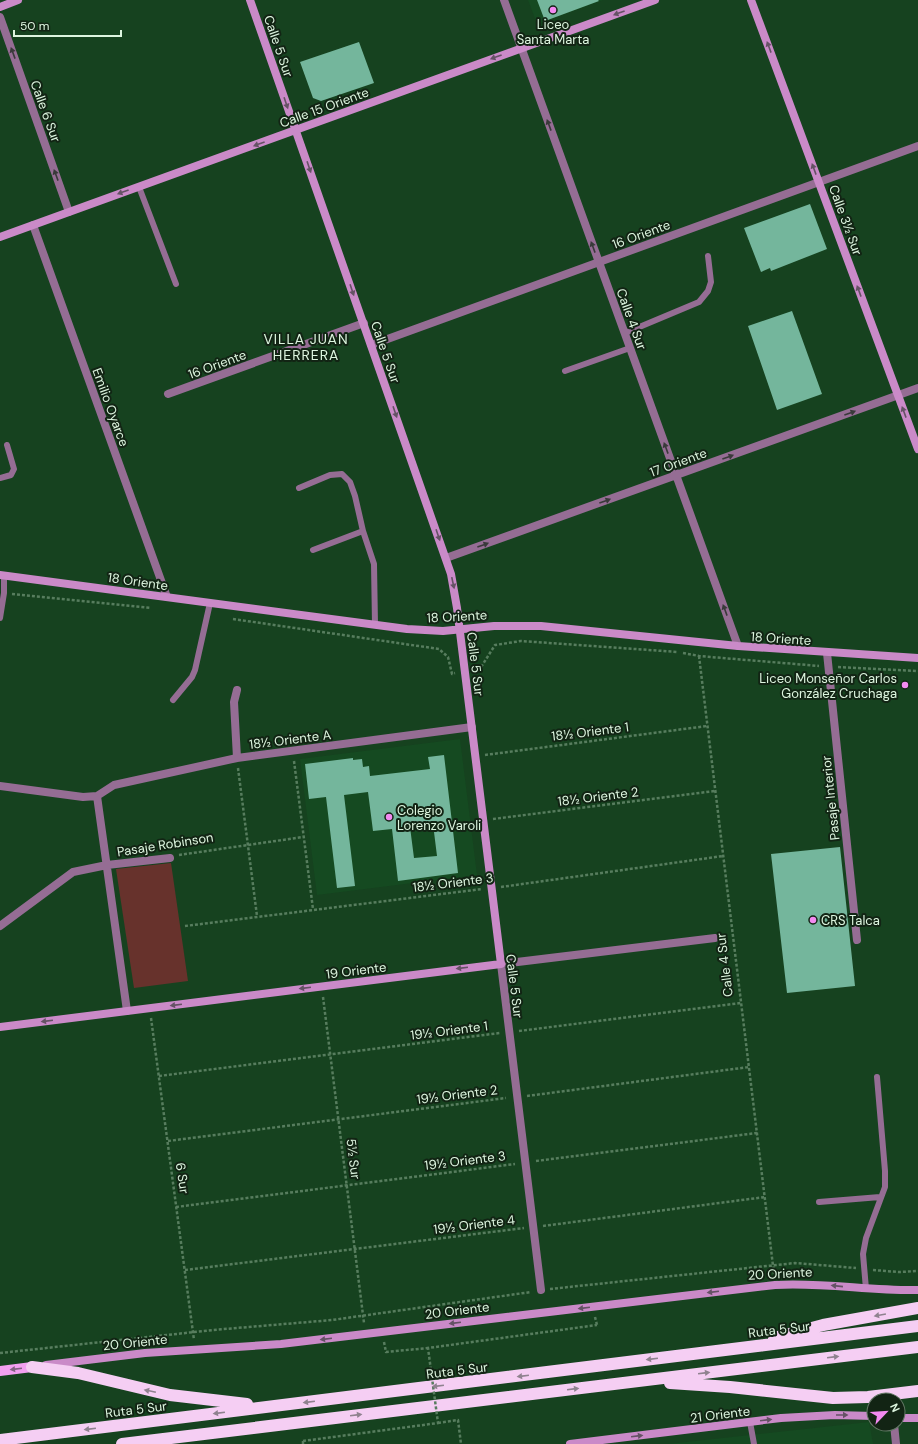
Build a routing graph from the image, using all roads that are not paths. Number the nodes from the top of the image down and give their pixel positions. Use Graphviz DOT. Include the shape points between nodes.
graph roads {
  1 [pos="18,0"];
  2 [pos="250,0"];
  3 [pos="504,0"];
  4 [pos="655,0"];
  5 [pos="752,0"];
  6 [pos="0,7"];
  7 [pos="0,18"];
  8 [pos="521,48"];
  9 [pos="296,130"];
  10 [pos="918,146"];
  11 [pos="819,182"];
  12 [pos="139,187"];
  13 [pos="69,212"];
  14 [pos="33,225"];
  15 [pos="0,237"];
  16 [pos="708,256"];
  17 [pos="599,262"];
  18 [pos="176,284"];
  19 [pos="364,324"];
  20 [pos="624,333"];
  21 [pos="371,345"];
  22 [pos="630,348"];
  23 [pos="565,371"];
  24 [pos="918,388"];
  25 [pos="168,394"];
  26 [pos="898,395"];
  27 [pos="7,445"];
  28 [pos="918,449"];
  29 [pos="676,476"];
  30 [pos="0,478"];
  31 [pos="299,488"];
  32 [pos="363,531"];
  33 [pos="313,550"];
  34 [pos="446,558"];
  35 [pos="2,575"];
  36 [pos="167,597"];
  37 [pos="210,603"];
  38 [pos="0,618"];
  39 [pos="375,625"];
  40 [pos="459,630"];
  41 [pos="738,646"];
  42 [pos="827,653"];
  43 [pos="918,658"];
  44 [pos="238,690"];
  45 [pos="173,700"];
  46 [pos="472,727"];
  47 [pos="237,758"];
  48 [pos="2,788"];
  49 [pos="96,796"];
  50 [pos="170,858"];
  51 [pos="107,866"];
  52 [pos="0,926"];
  53 [pos="714,938"];
  54 [pos="857,940"];
  55 [pos="501,964"];
  56 [pos="128,1011"];
  57 [pos="0,1027"];
  58 [pos="877,1077"];
  59 [pos="880,1197"];
  60 [pos="819,1202"];
  61 [pos="866,1289"];
  62 [pos="541,1290"];
  63 [pos="918,1290"];
  64 [pos="918,1308"];
  65 [pos="918,1326"];
  66 [pos="746,1347"];
  67 [pos="918,1347"];
  68 [pos="32,1367"];
  69 [pos="0,1371"];
  70 [pos="637,1382"];
  71 [pos="918,1391"];
  72 [pos="272,1406"];
  73 [pos="866,1416"];
  74 [pos="906,1418"];
  75 [pos="918,1418"];
  76 [pos="750,1422"];
  77 [pos="248,1428"];
  78 [pos="895,1432"];
  79 [pos="0,1440"];
  80 [pos="592,1443"];
  81 [pos="122,1444"];
  82 [pos="196,1444"];
  83 [pos="570,1444"];
  84 [pos="754,1444"];
  85 [pos="896,1444"];
  1 -- 6 [label="street"];
  2 -- 9 [label="street, Calle 5 Sur, one-way"];
  3 -- 8 [label="street, Calle 4 Sur"];
  4 -- 8 [label="street, Calle 15 Oriente, one-way"];
  11 -- 5 [label="street, Calle 3½ Sur, one-way"];
  13 -- 7 [label="street, Calle 6 Sur, one-way"];
  8 -- 9 [label="street, Calle 15 Oriente, one-way"];
  17 -- 8 [label="street, Calle 4 Sur, one-way"];
  9 -- 12 [label="street, Calle 15 Oriente, one-way"];
  9 -- 19 [label="street, Calle 5 Sur, one-way"];
  10 -- 11 [label="street, 16 Oriente"];
  11 -- 17 [label="street, 16 Oriente"];
  26 -- 11 [label="street, Calle 3½ Sur, one-way"];
  12 -- 13 [label="street, Calle 15 Oriente, one-way"];
  12 -- 18 [label="lane"];
  13 -- 14 [label="street, Calle 15 Oriente"];
  14 -- 15 [label="street, Calle 15 Oriente"];
  14 -- 36 [label="street, Emilio Oyarce"];
  16 -- 20 [label="lane" via="711,282 708,291 699,302"];
  17 -- 20 [label="street, Calle 4 Sur"];
  17 -- 21 [label="street, 16 Oriente"];
  19 -- 21 [label="street, Calle 5 Sur"];
  19 -- 25 [label="street, 16 Oriente"];
  20 -- 22 [label="street, Calle 4 Sur"];
  21 -- 34 [label="street, Calle 5 Sur, one-way"];
  22 -- 23 [label="lane"];
  29 -- 22 [label="street, Calle 4 Sur, one-way"];
  24 -- 26 [label="street, 17 Oriente"];
  28 -- 26 [label="street, Calle 3½ Sur, one-way"];
  29 -- 26 [label="street, 17 Oriente, one-way"];
  27 -- 30 [label="lane" via="14,469 11,475"];
  34 -- 29 [label="street, 17 Oriente, one-way"];
  41 -- 29 [label="street, Calle 4 Sur, one-way"];
  31 -- 32 [label="lane" via="330,475 342,474 350,482"];
  32 -- 33 [label="lane"];
  32 -- 39 [label="lane" via="374,564"];
  34 -- 40 [label="street, Calle 5 Sur, one-way" via="454,590"];
  35 -- 36 [label="street, 18 Oriente"];
  35 -- 38 [label="lane" via="4,593"];
  36 -- 37 [label="street, 18 Oriente"];
  37 -- 39 [label="street, 18 Oriente"];
  37 -- 45 [label="lane" via="195,670"];
  39 -- 40 [label="street, 18 Oriente" via="407,629"];
  40 -- 41 [label="street, 18 Oriente" via="494,626 533,626"];
  40 -- 46 [label="street, Calle 5 Sur"];
  41 -- 42 [label="street, 18 Oriente"];
  42 -- 43 [label="street, 18 Oriente"];
  42 -- 54 [label="street, Pasaje Interior"];
  44 -- 47 [label="street" via="234,702"];
  46 -- 47 [label="street, 18½ Oriente A"];
  46 -- 55 [label="street, Calle 5 Sur"];
  47 -- 49 [label="street, 18½ Oriente A" via="114,785"];
  48 -- 49 [label="street" via="83,797"];
  49 -- 51 [label="street"];
  50 -- 51 [label="street, Pasaje Robinson"];
  51 -- 52 [label="street, Pasaje Robinson" via="80,870 67,875"];
  51 -- 56 [label="street"];
  53 -- 55 [label="street, 19 Oriente"];
  55 -- 56 [label="street, 19 Oriente, one-way"];
  55 -- 62 [label="street, Calle 5 Sur"];
  56 -- 57 [label="street, 19 Oriente, one-way"];
  58 -- 59 [label="lane" via="885,1171 885,1187"];
  59 -- 60 [label="lane"];
  59 -- 61 [label="lane" via="863,1254"];
  61 -- 63 [label="street, 20 Oriente"];
  61 -- 68 [label="street, 20 Oriente, one-way" via="815,1284 775,1285 281,1344 145,1354"];
  64 -- 66 [label="highway, one-way" via="823,1326"];
  65 -- 66 [label="highway, Ruta 5 Sur"];
  66 -- 72 [label="highway, Ruta 5 Sur, one-way"];
  70 -- 67 [label="highway, one-way"];
  68 -- 69 [label="main road, 20 Oriente, one-way"];
  72 -- 68 [label="highway, one-way" via="170,1395 78,1373"];
  70 -- 71 [label="highway" via="709,1385 828,1398 868,1397"];
  77 -- 70 [label="highway, one-way"];
  72 -- 79 [label="highway, Ruta 5 Sur, one-way"];
  76 -- 73 [label="street, 21 Oriente, one-way" via="811,1416"];
  74 -- 75 [label="street"];
  80 -- 76 [label="street, 21 Oriente, one-way"];
  76 -- 84 [label="lane"];
  77 -- 81 [label="highway"];
  77 -- 82 [label="highway"];
  78 -- 85 [label="street"];
  80 -- 83 [label="street, 21 Oriente"];
}
